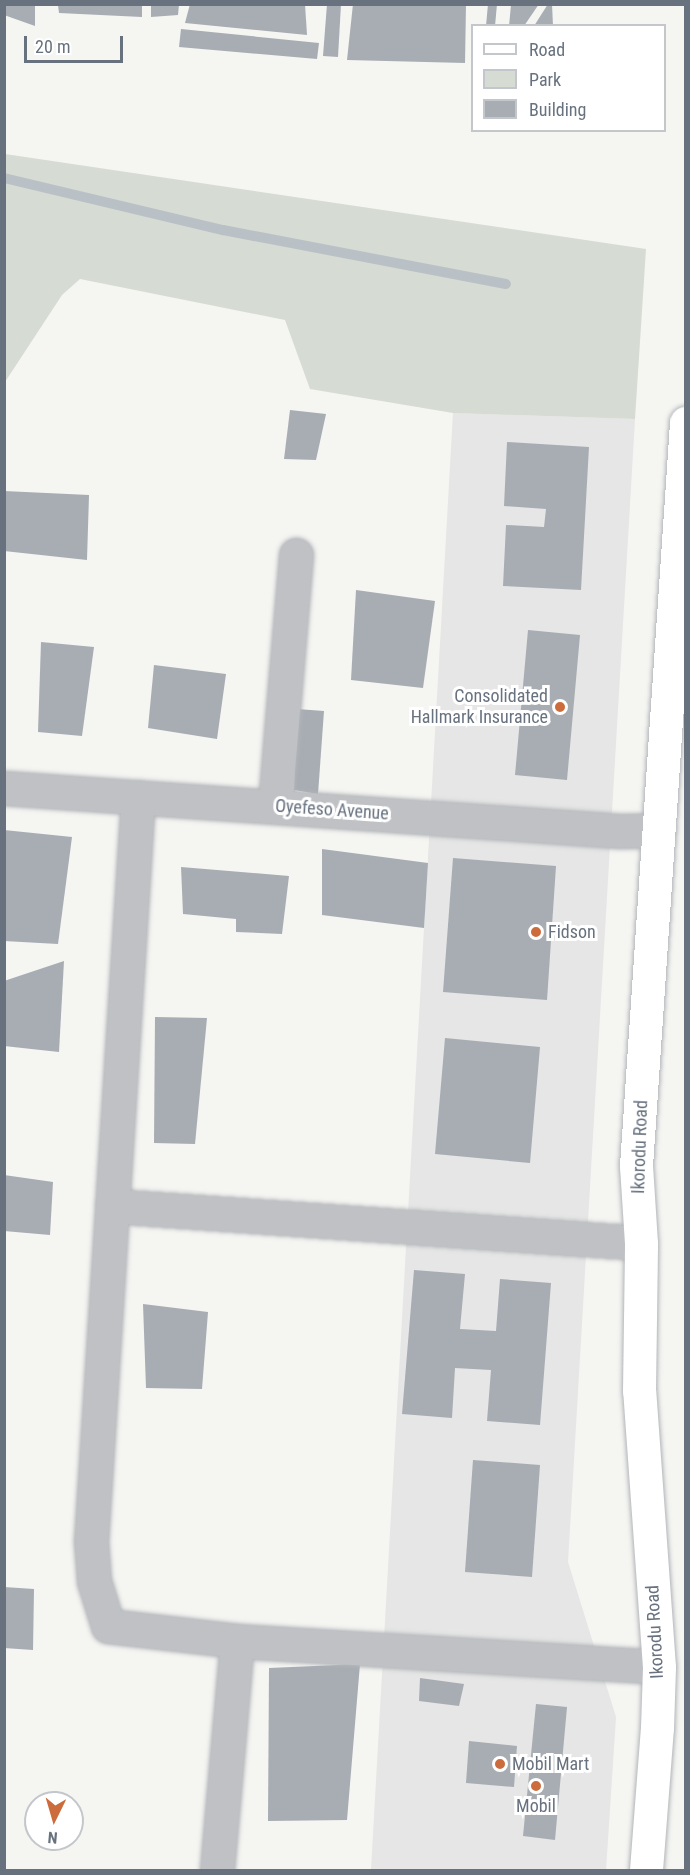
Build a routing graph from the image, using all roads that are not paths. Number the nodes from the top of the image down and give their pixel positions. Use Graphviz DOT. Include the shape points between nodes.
graph roads {
  1 [pos="686,423"];
  2 [pos="296,555"];
  3 [pos="4,788"];
  4 [pos="138,797"];
  5 [pos="275,806"];
  6 [pos="659,830"];
  7 [pos="112,1206"];
  8 [pos="640,1244"];
  9 [pos="237,1641"];
  10 [pos="659,1667"];
  11 [pos="218,1870"];
  12 [pos="646,1870"];
  1 -- 6 [label="main road, Ikorodu Road"];
  2 -- 5 [label="street"];
  3 -- 4 [label="street, Oyefeso Avenue"];
  4 -- 5 [label="street, Oyefeso Avenue"];
  4 -- 7 [label="street"];
  5 -- 6 [label="street, Oyefeso Avenue" via="620,831"];
  6 -- 8 [label="main road, Ikorodu Road" via="636,1166"];
  7 -- 8 [label="street"];
  7 -- 9 [label="street" via="91,1541 93,1581 108,1626"];
  8 -- 10 [label="main road, Ikorodu Road" via="639,1391"];
  9 -- 10 [label="street"];
  9 -- 11 [label="street"];
  10 -- 12 [label="main road, Ikorodu Road"];
}
